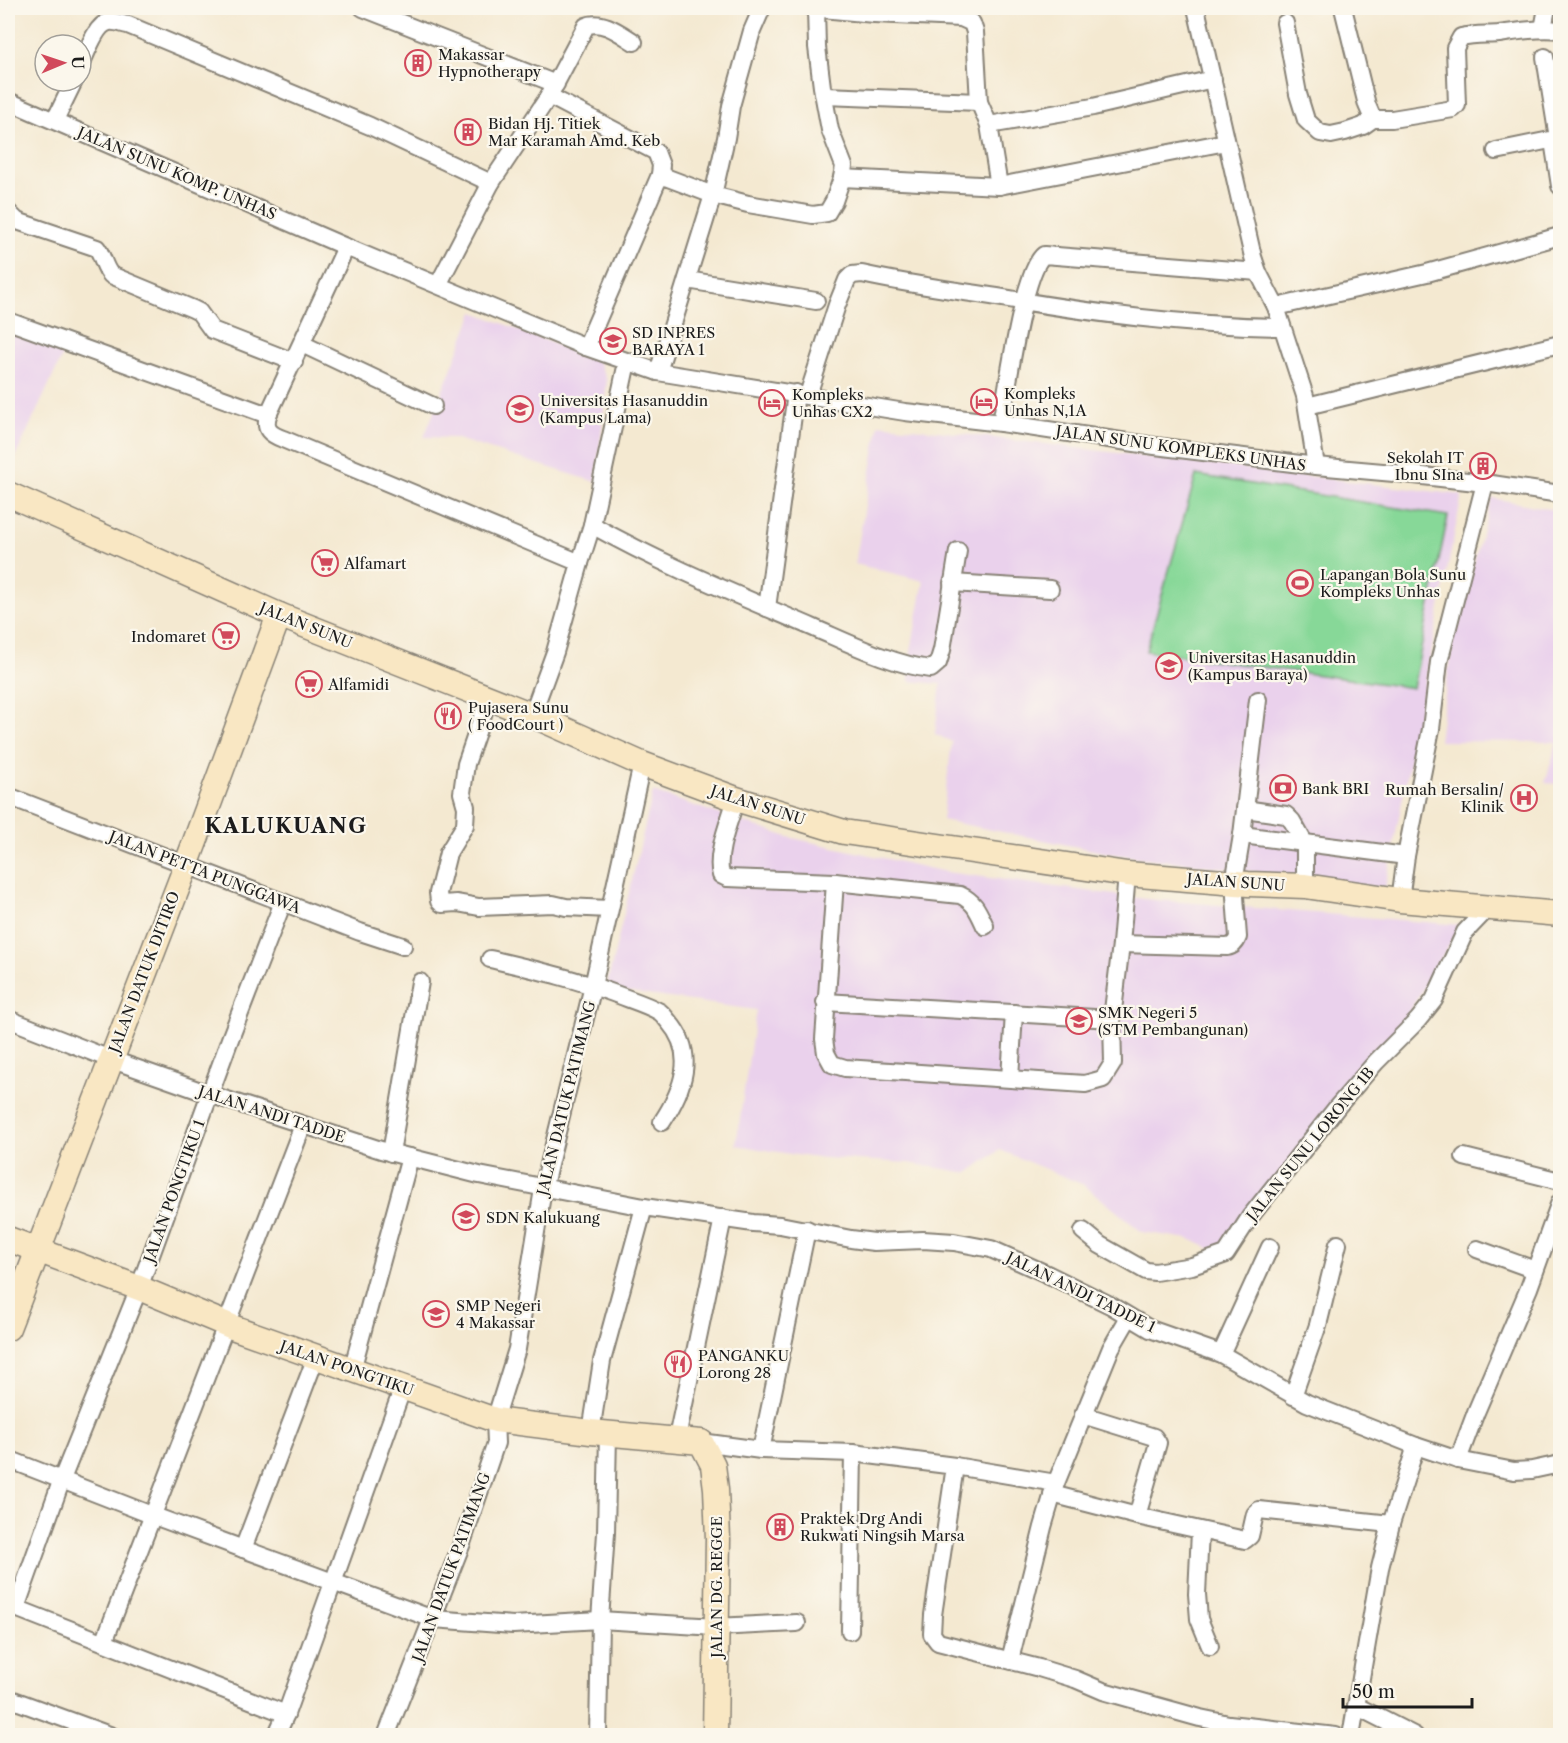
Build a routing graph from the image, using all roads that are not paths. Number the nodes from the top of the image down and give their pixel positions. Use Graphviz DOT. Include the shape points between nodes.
graph roads {
  1 [pos="363,8"];
  2 [pos="762,8"];
  3 [pos="812,8"];
  4 [pos="816,8"];
  5 [pos="1196,8"];
  6 [pos="1343,8"];
  7 [pos="1547,8"];
  8 [pos="962,13"];
  9 [pos="1285,23"];
  10 [pos="1543,29"];
  11 [pos="1560,30"];
  12 [pos="93,40"];
  13 [pos="634,42"];
  14 [pos="1545,57"];
  15 [pos="1213,79"];
  16 [pos="553,90"];
  17 [pos="68,93"];
  18 [pos="825,96"];
  19 [pos="8,101"];
  20 [pos="980,102"];
  21 [pos="1373,118"];
  22 [pos="55,120"];
  23 [pos="989,125"];
  24 [pos="1559,138"];
  25 [pos="1226,142"];
  26 [pos="1496,151"];
  27 [pos="660,176"];
  28 [pos="842,178"];
  29 [pos="491,183"];
  30 [pos="999,186"];
  31 [pos="1560,186"];
  32 [pos="713,195"];
  33 [pos="8,212"];
  34 [pos="1560,236"];
  35 [pos="346,246"];
  36 [pos="1258,273"];
  37 [pos="687,280"];
  38 [pos="438,285"];
  39 [pos="816,301"];
  40 [pos="1024,302"];
  41 [pos="1276,307"];
  42 [pos="8,321"];
  43 [pos="1282,327"];
  44 [pos="302,344"];
  45 [pos="1560,344"];
  46 [pos="586,347"];
  47 [pos="294,362"];
  48 [pos="627,362"];
  49 [pos="658,372"];
  50 [pos="802,394"];
  51 [pos="433,406"];
  52 [pos="1307,406"];
  53 [pos="268,423"];
  54 [pos="1001,423"];
  55 [pos="1316,466"];
  56 [pos="1485,483"];
  57 [pos="8,494"];
  58 [pos="1560,494"];
  59 [pos="592,525"];
  60 [pos="958,551"];
  61 [pos="580,563"];
  62 [pos="952,583"];
  63 [pos="1050,589"];
  64 [pos="767,608"];
  65 [pos="279,615"];
  66 [pos="489,697"];
  67 [pos="1258,700"];
  68 [pos="532,715"];
  69 [pos="642,764"];
  70 [pos="8,796"];
  71 [pos="736,799"];
  72 [pos="1245,809"];
  73 [pos="1242,835"];
  74 [pos="1305,844"];
  75 [pos="1406,856"];
  76 [pos="186,866"];
  77 [pos="1127,874"];
  78 [pos="835,882"];
  79 [pos="1234,883"];
  80 [pos="1305,886"];
  81 [pos="1400,900"];
  82 [pos="283,902"];
  83 [pos="609,909"];
  84 [pos="1487,909"];
  85 [pos="1560,914"];
  86 [pos="984,926"];
  87 [pos="1121,944"];
  88 [pos="403,946"];
  89 [pos="490,959"];
  90 [pos="420,982"];
  91 [pos="593,986"];
  92 [pos="825,1002"];
  93 [pos="1014,1013"];
  94 [pos="1112,1019"];
  95 [pos="9,1025"];
  96 [pos="110,1059"];
  97 [pos="1010,1078"];
  98 [pos="209,1094"];
  99 [pos="662,1122"];
  100 [pos="303,1125"];
  101 [pos="391,1153"];
  102 [pos="1464,1156"];
  103 [pos="410,1157"];
  104 [pos="1560,1181"];
  105 [pos="543,1189"];
  106 [pos="1560,1202"];
  107 [pos="644,1207"];
  108 [pos="723,1218"];
  109 [pos="807,1229"];
  110 [pos="1083,1231"];
  111 [pos="8,1239"];
  112 [pos="1338,1245"];
  113 [pos="1270,1246"];
  114 [pos="1477,1249"];
  115 [pos="37,1250"];
  116 [pos="1535,1270"];
  117 [pos="139,1288"];
  118 [pos="1129,1317"];
  119 [pos="225,1324"];
  120 [pos="8,1328"];
  121 [pos="1221,1354"];
  122 [pos="316,1357"];
  123 [pos="352,1370"];
  124 [pos="403,1387"];
  125 [pos="1293,1396"];
  126 [pos="1083,1415"];
  127 [pos="495,1420"];
  128 [pos="599,1433"];
  129 [pos="676,1438"];
  130 [pos="701,1442"];
  131 [pos="1416,1446"];
  132 [pos="761,1450"];
  133 [pos="853,1453"];
  134 [pos="8,1459"];
  135 [pos="1458,1460"];
  136 [pos="1560,1464"];
  137 [pos="955,1466"];
  138 [pos="62,1479"];
  139 [pos="1054,1488"];
  140 [pos="154,1516"];
  141 [pos="1137,1516"];
  142 [pos="1391,1524"];
  143 [pos="1200,1531"];
  144 [pos="243,1549"];
  145 [pos="333,1581"];
  146 [pos="12,1606"];
  147 [pos="434,1618"];
  148 [pos="600,1620"];
  149 [pos="796,1623"];
  150 [pos="716,1627"];
  151 [pos="850,1631"];
  152 [pos="104,1641"];
  153 [pos="1210,1646"];
  154 [pos="1010,1660"];
  155 [pos="8,1698"];
  156 [pos="1356,1706"];
  157 [pos="286,1714"];
  158 [pos="112,1736"];
  159 [pos="276,1736"];
  160 [pos="386,1736"];
  161 [pos="598,1736"];
  162 [pos="716,1736"];
  163 [pos="1336,1736"];
  164 [pos="1351,1736"];
  165 [pos="1415,1736"];
  1 -- 16 [label="street"];
  2 -- 32 [label="street" via="731,106"];
  3 -- 4 [label="street"];
  4 -- 8 [label="street" via="874,14"];
  4 -- 18 [label="street"];
  5 -- 15 [label="street"];
  6 -- 21 [label="street"];
  7 -- 10 [label="street"];
  8 -- 20 [label="street" via="975,32"];
  9 -- 21 [label="street" via="1306,120 1320,133 1331,135 1363,126"];
  10 -- 11 [label="street"];
  10 -- 21 [label="street" via="1461,37 1455,48 1457,105 1453,110"];
  12 -- 29 [label="street" via="103,24 128,25 370,126"];
  13 -- 16 [label="street" via="612,29 590,23"];
  14 -- 24 [label="street"];
  15 -- 23 [label="street" via="1093,107"];
  15 -- 25 [label="street"];
  16 -- 27 [label="street" via="656,152"];
  16 -- 29 [label="street"];
  17 -- 22 [label="street"];
  18 -- 20 [label="street"];
  18 -- 28 [label="street" via="830,130 844,166"];
  19 -- 22 [label="street, JALAN SUNU KOMP. UNHAS"];
  20 -- 23 [label="street"];
  22 -- 35 [label="street, JALAN SUNU KOMP. UNHAS"];
  23 -- 30 [label="street"];
  24 -- 26 [label="street"];
  24 -- 31 [label="street" via="1554,147"];
  25 -- 30 [label="street"];
  25 -- 36 [label="street"];
  27 -- 32 [label="street"];
  27 -- 46 [label="street"];
  28 -- 30 [label="street"];
  28 -- 32 [label="street" via="831,208 820,215"];
  29 -- 38 [label="street"];
  32 -- 37 [label="street"];
  33 -- 47 [label="street" via="17,221 97,248 111,275 199,312 212,330"];
  34 -- 41 [label="street" via="1427,273"];
  35 -- 38 [label="street, JALAN SUNU KOMPLEKS UNHAS"];
  35 -- 44 [label="street"];
  36 -- 40 [label="street" via="1048,255 1036,263"];
  36 -- 41 [label="street"];
  37 -- 39 [label="street"];
  37 -- 49 [label="street"];
  38 -- 46 [label="street, JALAN SUNU KOMPLEKS UNHAS"];
  40 -- 43 [label="street" via="1189,324"];
  40 -- 50 [label="street" via="852,275"];
  40 -- 54 [label="street"];
  41 -- 43 [label="street"];
  42 -- 53 [label="street"];
  43 -- 52 [label="street"];
  44 -- 47 [label="street"];
  44 -- 51 [label="street"];
  45 -- 52 [label="street"];
  46 -- 48 [label="street, JALAN SUNU KOMPLEKS UNHAS"];
  47 -- 53 [label="street"];
  48 -- 49 [label="street, JALAN SUNU KOMPLEKS UNHAS"];
  48 -- 59 [label="street"];
  49 -- 50 [label="street, JALAN SUNU KOMPLEKS UNHAS"];
  50 -- 54 [label="street, JALAN SUNU KOMPLEKS UNHAS"];
  50 -- 64 [label="street"];
  52 -- 55 [label="street"];
  53 -- 61 [label="street" via="283,439"];
  54 -- 55 [label="street, JALAN SUNU KOMPLEKS UNHAS"];
  55 -- 56 [label="street, JALAN SUNU KOMPLEKS UNHAS"];
  56 -- 58 [label="street, JALAN SUNU KOMPLEKS UNHAS"];
  56 -- 75 [label="street" via="1439,662 1431,729"];
  57 -- 65 [label="street, JALAN SUNU"];
  59 -- 61 [label="street"];
  59 -- 64 [label="street"];
  60 -- 62 [label="street"];
  61 -- 68 [label="street"];
  62 -- 63 [label="street"];
  62 -- 64 [label="street" via="942,650 938,663 931,669 868,651"];
  65 -- 66 [label="street, JALAN SUNU"];
  65 -- 76 [label="street, JALAN DATUK DITIRO"];
  66 -- 68 [label="street, JALAN SUNU"];
  66 -- 83 [label="street" via="466,764 462,787 465,825 448,853 439,900 442,904 479,907 553,904"];
  67 -- 72 [label="street"];
  68 -- 69 [label="street, JALAN SUNU"];
  69 -- 71 [label="street, JALAN SUNU"];
  69 -- 83 [label="street, JALAN DATUK PATIMANG"];
  70 -- 76 [label="street, JALAN PETTA PUNGGAWA"];
  71 -- 77 [label="street, JALAN SUNU" via="844,832"];
  71 -- 78 [label="street" via="720,855 721,875"];
  72 -- 73 [label="street"];
  72 -- 74 [label="street" via="1286,815"];
  73 -- 74 [label="street"];
  73 -- 79 [label="street"];
  74 -- 75 [label="street"];
  74 -- 80 [label="street"];
  75 -- 81 [label="street"];
  76 -- 82 [label="street, JALAN PETTA PUNGGAWA"];
  76 -- 96 [label="street, JALAN DATUK DITIRO"];
  77 -- 79 [label="street, JALAN SUNU"];
  77 -- 87 [label="street"];
  78 -- 86 [label="street" via="960,895 977,907"];
  78 -- 92 [label="street"];
  79 -- 80 [label="street, JALAN SUNU"];
  79 -- 87 [label="street" via="1238,937 1232,946"];
  80 -- 81 [label="street, JALAN SUNU"];
  81 -- 84 [label="street, JALAN SUNU"];
  82 -- 88 [label="street, JALAN PETTA PUNGGAWA"];
  82 -- 98 [label="street, JALAN PONGTIKU 1"];
  83 -- 91 [label="street, JALAN DATUK PATIMANG"];
  84 -- 85 [label="street, JALAN SUNU"];
  84 -- 110 [label="street, JALAN SUNU LORONG 1B" via="1465,932 1434,1000 1338,1106 1250,1217 1226,1254 1192,1266 1146,1271"];
  87 -- 94 [label="street"];
  89 -- 91 [label="street"];
  90 -- 101 [label="street"];
  91 -- 99 [label="street" via="662,1014 678,1032 686,1056 682,1081"];
  91 -- 105 [label="street, JALAN DATUK PATIMANG"];
  92 -- 93 [label="street"];
  92 -- 97 [label="street" via="824,1039 832,1064"];
  93 -- 94 [label="street"];
  93 -- 97 [label="street"];
  94 -- 97 [label="street" via="1113,1063 1103,1079 1084,1084"];
  95 -- 96 [label="street, JALAN ANDI TADDE"];
  96 -- 98 [label="street, JALAN ANDI TADDE"];
  96 -- 115 [label="street, JALAN DATUK DITIRO"];
  98 -- 100 [label="street, JALAN ANDI TADDE"];
  98 -- 117 [label="street, JALAN PONGTIKU 1"];
  100 -- 101 [label="street, JALAN ANDI TADDE"];
  100 -- 119 [label="street"];
  101 -- 103 [label="street, JALAN ANDI TADDE"];
  102 -- 104 [label="street"];
  103 -- 105 [label="street, JALAN ANDI TADDE"];
  103 -- 123 [label="street"];
  105 -- 107 [label="street, JALAN ANDI TADDE 1"];
  105 -- 127 [label="street, JALAN DATUK PATIMANG" via="517,1349"];
  106 -- 116 [label="street"];
  107 -- 108 [label="street, JALAN ANDI TADDE 1"];
  107 -- 128 [label="street" via="602,1361"];
  108 -- 109 [label="street, JALAN ANDI TADDE 1"];
  108 -- 129 [label="street"];
  109 -- 118 [label="street, JALAN ANDI TADDE 1" via="874,1242 934,1241 1004,1253"];
  109 -- 132 [label="street"];
  111 -- 115 [label="street, JALAN PONGTIKU"];
  112 -- 125 [label="street" via="1318,1325"];
  113 -- 121 [label="street"];
  114 -- 116 [label="street"];
  115 -- 117 [label="street, JALAN PONGTIKU"];
  115 -- 120 [label="street, JALAN DATUK DITIRO"];
  116 -- 135 [label="street"];
  117 -- 119 [label="street, JALAN PONGTIKU"];
  117 -- 138 [label="street, JALAN PONGTIKU 1"];
  118 -- 121 [label="street, JALAN ANDI TADDE 1" via="1150,1329"];
  118 -- 126 [label="street" via="1111,1348"];
  119 -- 122 [label="street, JALAN PONGTIKU"];
  119 -- 140 [label="street"];
  121 -- 125 [label="street, JALAN ANDI TADDE 1"];
  122 -- 123 [label="street, JALAN PONGTIKU"];
  122 -- 144 [label="street"];
  123 -- 124 [label="street, JALAN PONGTIKU"];
  124 -- 127 [label="street, JALAN PONGTIKU"];
  124 -- 145 [label="street"];
  125 -- 131 [label="street, JALAN ANDI TADDE 1"];
  126 -- 139 [label="street"];
  126 -- 141 [label="street" via="1154,1437 1158,1443"];
  127 -- 128 [label="street, JALAN PONGTIKU"];
  127 -- 147 [label="street, JALAN DATUK PATIMANG" via="496,1443"];
  128 -- 129 [label="street, JALAN PONGTIKU"];
  128 -- 148 [label="street" via="606,1533"];
  129 -- 130 [label="street, JALAN PONGTIKU"];
  130 -- 132 [label="street"];
  130 -- 150 [label="street, JALAN DG. REGGE" via="713,1465 716,1489"];
  131 -- 135 [label="street, JALAN ANDI TADDE 1"];
  131 -- 142 [label="street"];
  132 -- 133 [label="street"];
  133 -- 137 [label="street"];
  133 -- 151 [label="street"];
  134 -- 138 [label="street"];
  135 -- 136 [label="street, JALAN ANDI TADDE 1" via="1514,1471"];
  137 -- 139 [label="street"];
  137 -- 154 [label="street" via="933,1634 939,1642"];
  138 -- 140 [label="street"];
  138 -- 146 [label="street, JALAN PONGTIKU 1"];
  139 -- 141 [label="street"];
  139 -- 154 [label="street"];
  140 -- 144 [label="street"];
  140 -- 152 [label="street"];
  141 -- 143 [label="street"];
  142 -- 143 [label="street" via="1259,1510 1248,1539"];
  142 -- 156 [label="street"];
  143 -- 153 [label="street" via="1199,1619"];
  144 -- 145 [label="street"];
  145 -- 147 [label="street"];
  145 -- 157 [label="street"];
  146 -- 152 [label="street"];
  147 -- 148 [label="street" via="513,1625"];
  147 -- 160 [label="street, JALAN DATUK PATIMANG"];
  148 -- 150 [label="street"];
  148 -- 161 [label="street"];
  149 -- 150 [label="street"];
  150 -- 162 [label="street, JALAN DG. REGGE"];
  152 -- 157 [label="street"];
  154 -- 163 [label="street" via="1200,1718"];
  155 -- 158 [label="street"];
  156 -- 164 [label="street"];
  156 -- 165 [label="street"];
  157 -- 159 [label="street"];
}
